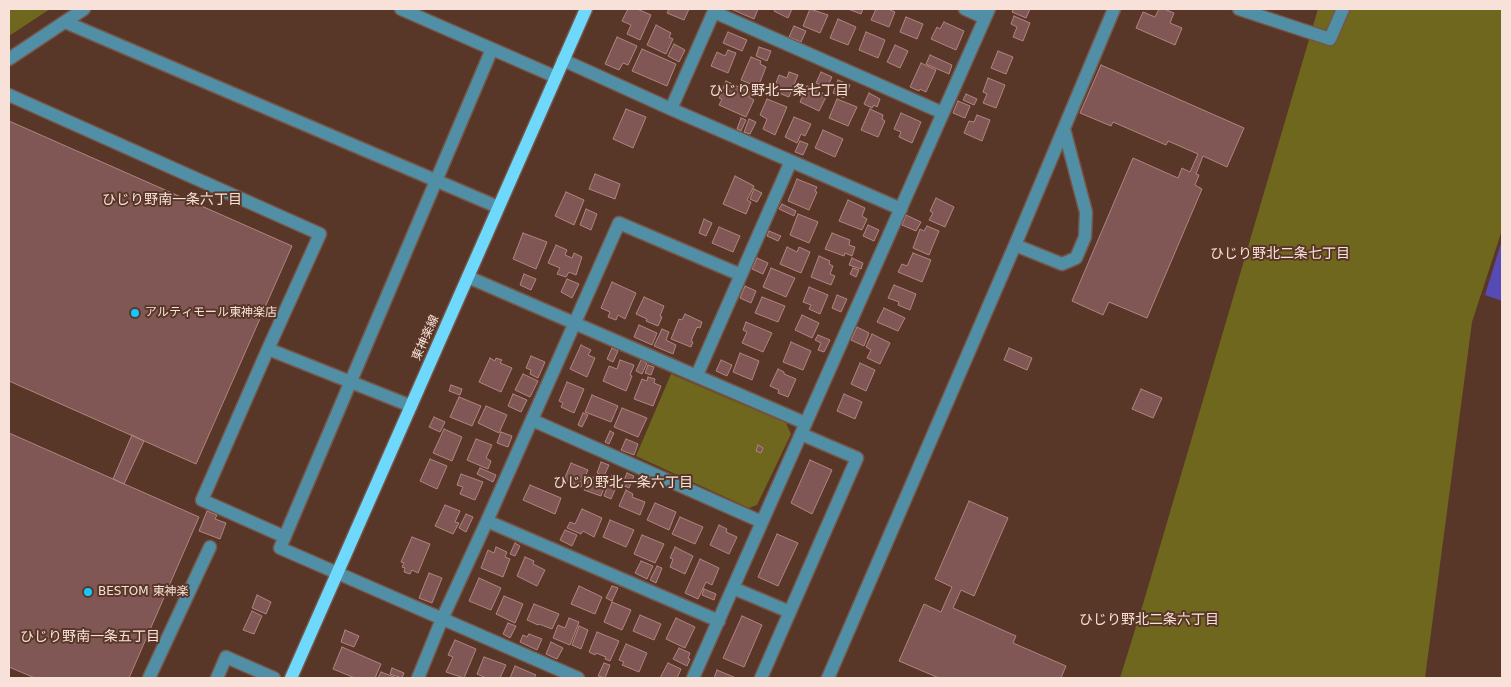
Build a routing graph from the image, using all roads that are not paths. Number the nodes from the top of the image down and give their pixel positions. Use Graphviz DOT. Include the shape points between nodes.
graph roads {
  1 [pos="84,9"];
  2 [pos="401,9"];
  3 [pos="586,9"];
  4 [pos="964,9"];
  5 [pos="1114,9"];
  6 [pos="1239,9"];
  7 [pos="1343,9"];
  8 [pos="715,10"];
  9 [pos="987,13"];
  10 [pos="65,22"];
  11 [pos="492,49"];
  12 [pos="9,60"];
  13 [pos="563,60"];
  14 [pos="556,77"];
  15 [pos="9,95"];
  16 [pos="671,109"];
  17 [pos="943,113"];
  18 [pos="1064,130"];
  19 [pos="791,161"];
  20 [pos="436,180"];
  21 [pos="498,207"];
  22 [pos="901,208"];
  23 [pos="1015,245"];
  24 [pos="741,275"];
  25 [pos="468,276"];
  26 [pos="575,322"];
  27 [pos="268,349"];
  28 [pos="697,375"];
  29 [pos="350,382"];
  30 [pos="411,406"];
  31 [pos="532,420"];
  32 [pos="803,428"];
  33 [pos="488,521"];
  34 [pos="762,522"];
  35 [pos="285,537"];
  36 [pos="210,547"];
  37 [pos="338,573"];
  38 [pos="733,588"];
  39 [pos="790,612"];
  40 [pos="442,619"];
  41 [pos="719,621"];
  42 [pos="149,678"];
  43 [pos="217,678"];
  44 [pos="274,678"];
  45 [pos="291,678"];
  46 [pos="418,678"];
  47 [pos="578,678"];
  48 [pos="693,678"];
  49 [pos="761,678"];
  50 [pos="828,678"];
  1 -- 10 [label="street"];
  2 -- 11 [label="street"];
  3 -- 13 [label="main road, 東神楽線"];
  4 -- 9 [label="street"];
  5 -- 18 [label="street"];
  6 -- 7 [label="street" via="1330,39"];
  8 -- 16 [label="street"];
  8 -- 17 [label="street"];
  9 -- 17 [label="street"];
  10 -- 12 [label="street"];
  10 -- 20 [label="street"];
  11 -- 14 [label="street"];
  11 -- 20 [label="street"];
  13 -- 14 [label="main road, 東神楽線"];
  13 -- 16 [label="street"];
  14 -- 21 [label="main road, 東神楽線"];
  15 -- 27 [label="street" via="320,234"];
  16 -- 19 [label="street"];
  17 -- 22 [label="street"];
  18 -- 23 [label="street"];
  18 -- 23 [label="street" via="1086,212 1084,237 1076,258 1062,264"];
  19 -- 22 [label="street"];
  19 -- 24 [label="street"];
  20 -- 21 [label="street"];
  20 -- 29 [label="street"];
  21 -- 25 [label="main road, 東神楽線"];
  22 -- 32 [label="street"];
  23 -- 50 [label="street"];
  24 -- 26 [label="street" via="619,223"];
  24 -- 28 [label="street"];
  25 -- 26 [label="street"];
  25 -- 30 [label="main road, 東神楽線"];
  26 -- 28 [label="street"];
  26 -- 31 [label="street"];
  27 -- 29 [label="street"];
  27 -- 35 [label="street" via="202,500"];
  28 -- 32 [label="street"];
  29 -- 30 [label="street"];
  29 -- 35 [label="street"];
  30 -- 37 [label="main road, 東神楽線"];
  31 -- 33 [label="street"];
  31 -- 34 [label="street"];
  32 -- 34 [label="street"];
  32 -- 39 [label="street" via="857,458"];
  33 -- 40 [label="street"];
  33 -- 41 [label="street"];
  34 -- 38 [label="street"];
  35 -- 37 [label="street" via="280,548"];
  36 -- 42 [label="street"];
  37 -- 40 [label="street"];
  37 -- 45 [label="main road, 東神楽線"];
  38 -- 39 [label="street"];
  38 -- 41 [label="street"];
  39 -- 49 [label="street"];
  40 -- 46 [label="street"];
  40 -- 47 [label="street"];
  41 -- 48 [label="street"];
  43 -- 44 [label="street" via="226,657"];
}
